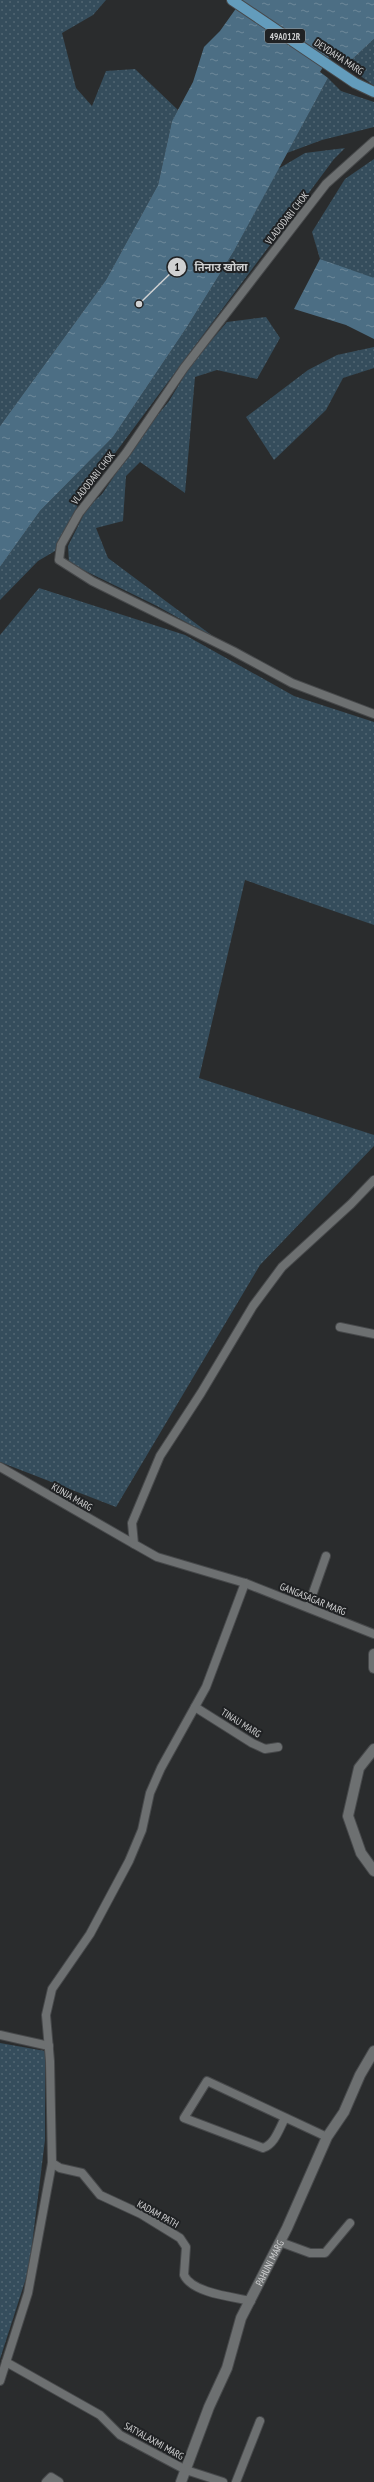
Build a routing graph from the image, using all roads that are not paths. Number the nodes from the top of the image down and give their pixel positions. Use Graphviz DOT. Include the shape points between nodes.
graph roads {
  1 [pos="232,0"];
  2 [pos="374,92"];
  3 [pos="374,141"];
  4 [pos="374,714"];
  5 [pos="374,1180"];
  6 [pos="340,1327"];
  7 [pos="374,1334"];
  8 [pos="0,1467"];
  9 [pos="134,1544"];
  10 [pos="326,1556"];
  11 [pos="245,1583"];
  12 [pos="308,1607"];
  13 [pos="374,1634"];
  14 [pos="374,1654"];
  15 [pos="374,1668"];
  16 [pos="195,1707"];
  17 [pos="278,1747"];
  18 [pos="374,1749"];
  19 [pos="374,1871"];
  20 [pos="0,2035"];
  21 [pos="49,2046"];
  22 [pos="374,2051"];
  23 [pos="285,2118"];
  24 [pos="328,2137"];
  25 [pos="52,2163"];
  26 [pos="350,2223"];
  27 [pos="280,2242"];
  28 [pos="251,2301"];
  29 [pos="6,2362"];
  30 [pos="0,2381"];
  31 [pos="260,2421"];
  32 [pos="186,2470"];
  33 [pos="46,2482"];
  34 [pos="59,2482"];
  35 [pos="181,2482"];
  36 [pos="223,2482"];
  37 [pos="236,2482"];
  1 -- 2 [label="main road, DEVDAHA MARG / 49A012R"];
  3 -- 4 [label="street, VLADODARI CHOK" via="326,184 184,368 126,453 78,513 61,545 59,560 92,581 292,683"];
  5 -- 9 [label="street" via="282,1267 253,1306 160,1456 132,1523"];
  6 -- 7 [label="street"];
  8 -- 9 [label="street, KUNJA MARG"];
  9 -- 11 [label="street, KUNJA MARG" via="156,1557"];
  10 -- 12 [label="street"];
  11 -- 12 [label="street, GANGASAGAR MARG"];
  11 -- 16 [label="street" via="215,1665"];
  12 -- 13 [label="street, GANGASAGAR MARG"];
  14 -- 15 [label="street"];
  16 -- 17 [label="street, TINAU MARG" via="252,1743 265,1749"];
  16 -- 21 [label="street" via="161,1768 150,1793 142,1830 107,1905 52,1989 46,2015"];
  18 -- 19 [label="street" via="359,1768 348,1816 361,1852"];
  20 -- 21 [label="street"];
  21 -- 25 [label="street"];
  22 -- 24 [label="street, PAHUNI MARG" via="344,2112"];
  23 -- 23 [label="street" via="269,2146 263,2148 184,2118 207,2081"];
  23 -- 24 [label="street"];
  24 -- 27 [label="street, PAHUNI MARG"];
  25 -- 28 [label="street, KADAM PATH" via="60,2168 82,2173 100,2195 141,2214 180,2238 186,2247 184,2275 191,2284 222,2295"];
  25 -- 29 [label="street" via="28,2292"];
  26 -- 27 [label="street" via="325,2253 310,2253"];
  27 -- 28 [label="street, PAHUNI MARG"];
  28 -- 32 [label="street, PAHUNI MARG" via="241,2318 227,2368 209,2407"];
  29 -- 30 [label="street"];
  29 -- 32 [label="street, SATYALAXMI MARG" via="100,2415 113,2430"];
  31 -- 37 [label="street"];
  32 -- 35 [label="street, PAHUNI MARG"];
  32 -- 36 [label="street, SATYALAXMI MARG"];
  33 -- 34 [label="street" via="51,2477"];
}
